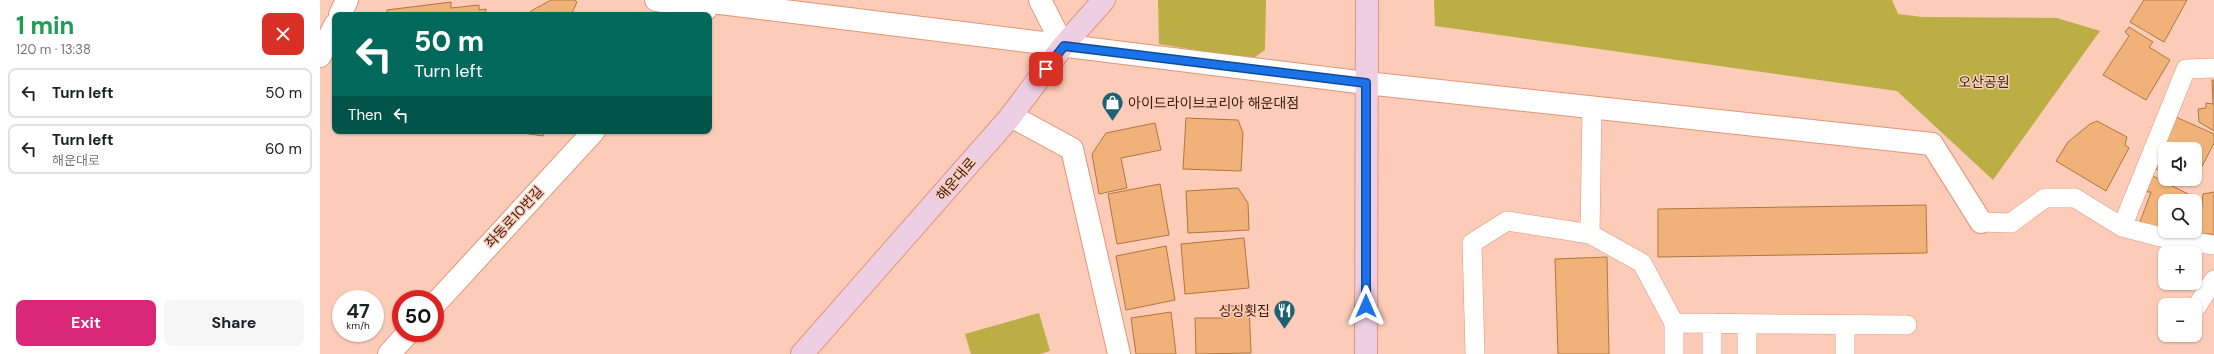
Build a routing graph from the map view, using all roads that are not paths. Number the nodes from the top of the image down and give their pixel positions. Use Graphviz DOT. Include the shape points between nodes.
graph roads {
  1 [pos="348,0"];
  2 [pos="656,0"];
  3 [pos="1040,0"];
  4 [pos="1104,0"];
  5 [pos="1367,0"];
  6 [pos="708,6"];
  7 [pos="342,12"];
  8 [pos="332,32"];
  9 [pos="1064,46"];
  10 [pos="320,56"];
  11 [pos="2214,68"];
  12 [pos="1366,83"];
  13 [pos="1592,107"];
  14 [pos="1011,116"];
  15 [pos="591,134"];
  16 [pos="1981,222"];
  17 [pos="2122,227"];
  18 [pos="1590,234"];
  19 [pos="2214,245"];
  20 [pos="2214,280"];
  21 [pos="444,294"];
  22 [pos="2202,298"];
  23 [pos="1674,323"];
  24 [pos="1712,323"];
  25 [pos="1747,324"];
  26 [pos="1845,324"];
  27 [pos="1907,325"];
  28 [pos="400,342"];
  29 [pos="389,354"];
  30 [pos="802,354"];
  31 [pos="1119,354"];
  32 [pos="1366,354"];
  33 [pos="1476,354"];
  34 [pos="1674,354"];
  35 [pos="1712,354"];
  36 [pos="1747,354"];
  37 [pos="1845,354"];
  1 -- 7 [label="street"];
  2 -- 6 [label="street"];
  3 -- 9 [label="street"];
  4 -- 9 [label="main road, 해운대로"];
  5 -- 12 [label="main road"];
  6 -- 9 [label="street"];
  8 -- 10 [label="street"];
  9 -- 12 [label="street"];
  9 -- 14 [label="main road, 해운대로"];
  11 -- 17 [label="lane" via="2186,69"];
  12 -- 13 [label="street"];
  12 -- 32 [label="main road"];
  13 -- 16 [label="street" via="1932,144"];
  13 -- 18 [label="lane"];
  14 -- 30 [label="main road, 해운대로"];
  14 -- 31 [label="street" via="1072,148"];
  15 -- 21 [label="street, 좌동로10번길"];
  16 -- 17 [label="lane" via="2010,223 2045,198 2075,198"];
  17 -- 19 [label="lane" via="2160,237"];
  18 -- 23 [label="lane" via="1642,264"];
  18 -- 33 [label="lane" via="1506,221 1472,243"];
  20 -- 22 [label="lane"];
  23 -- 24 [label="lane"];
  23 -- 34 [label="lane"];
  24 -- 25 [label="lane"];
  24 -- 35 [label="lane"];
  25 -- 26 [label="lane"];
  25 -- 36 [label="lane"];
  26 -- 27 [label="lane"];
  26 -- 37 [label="lane"];
  28 -- 29 [label="street"];
}
